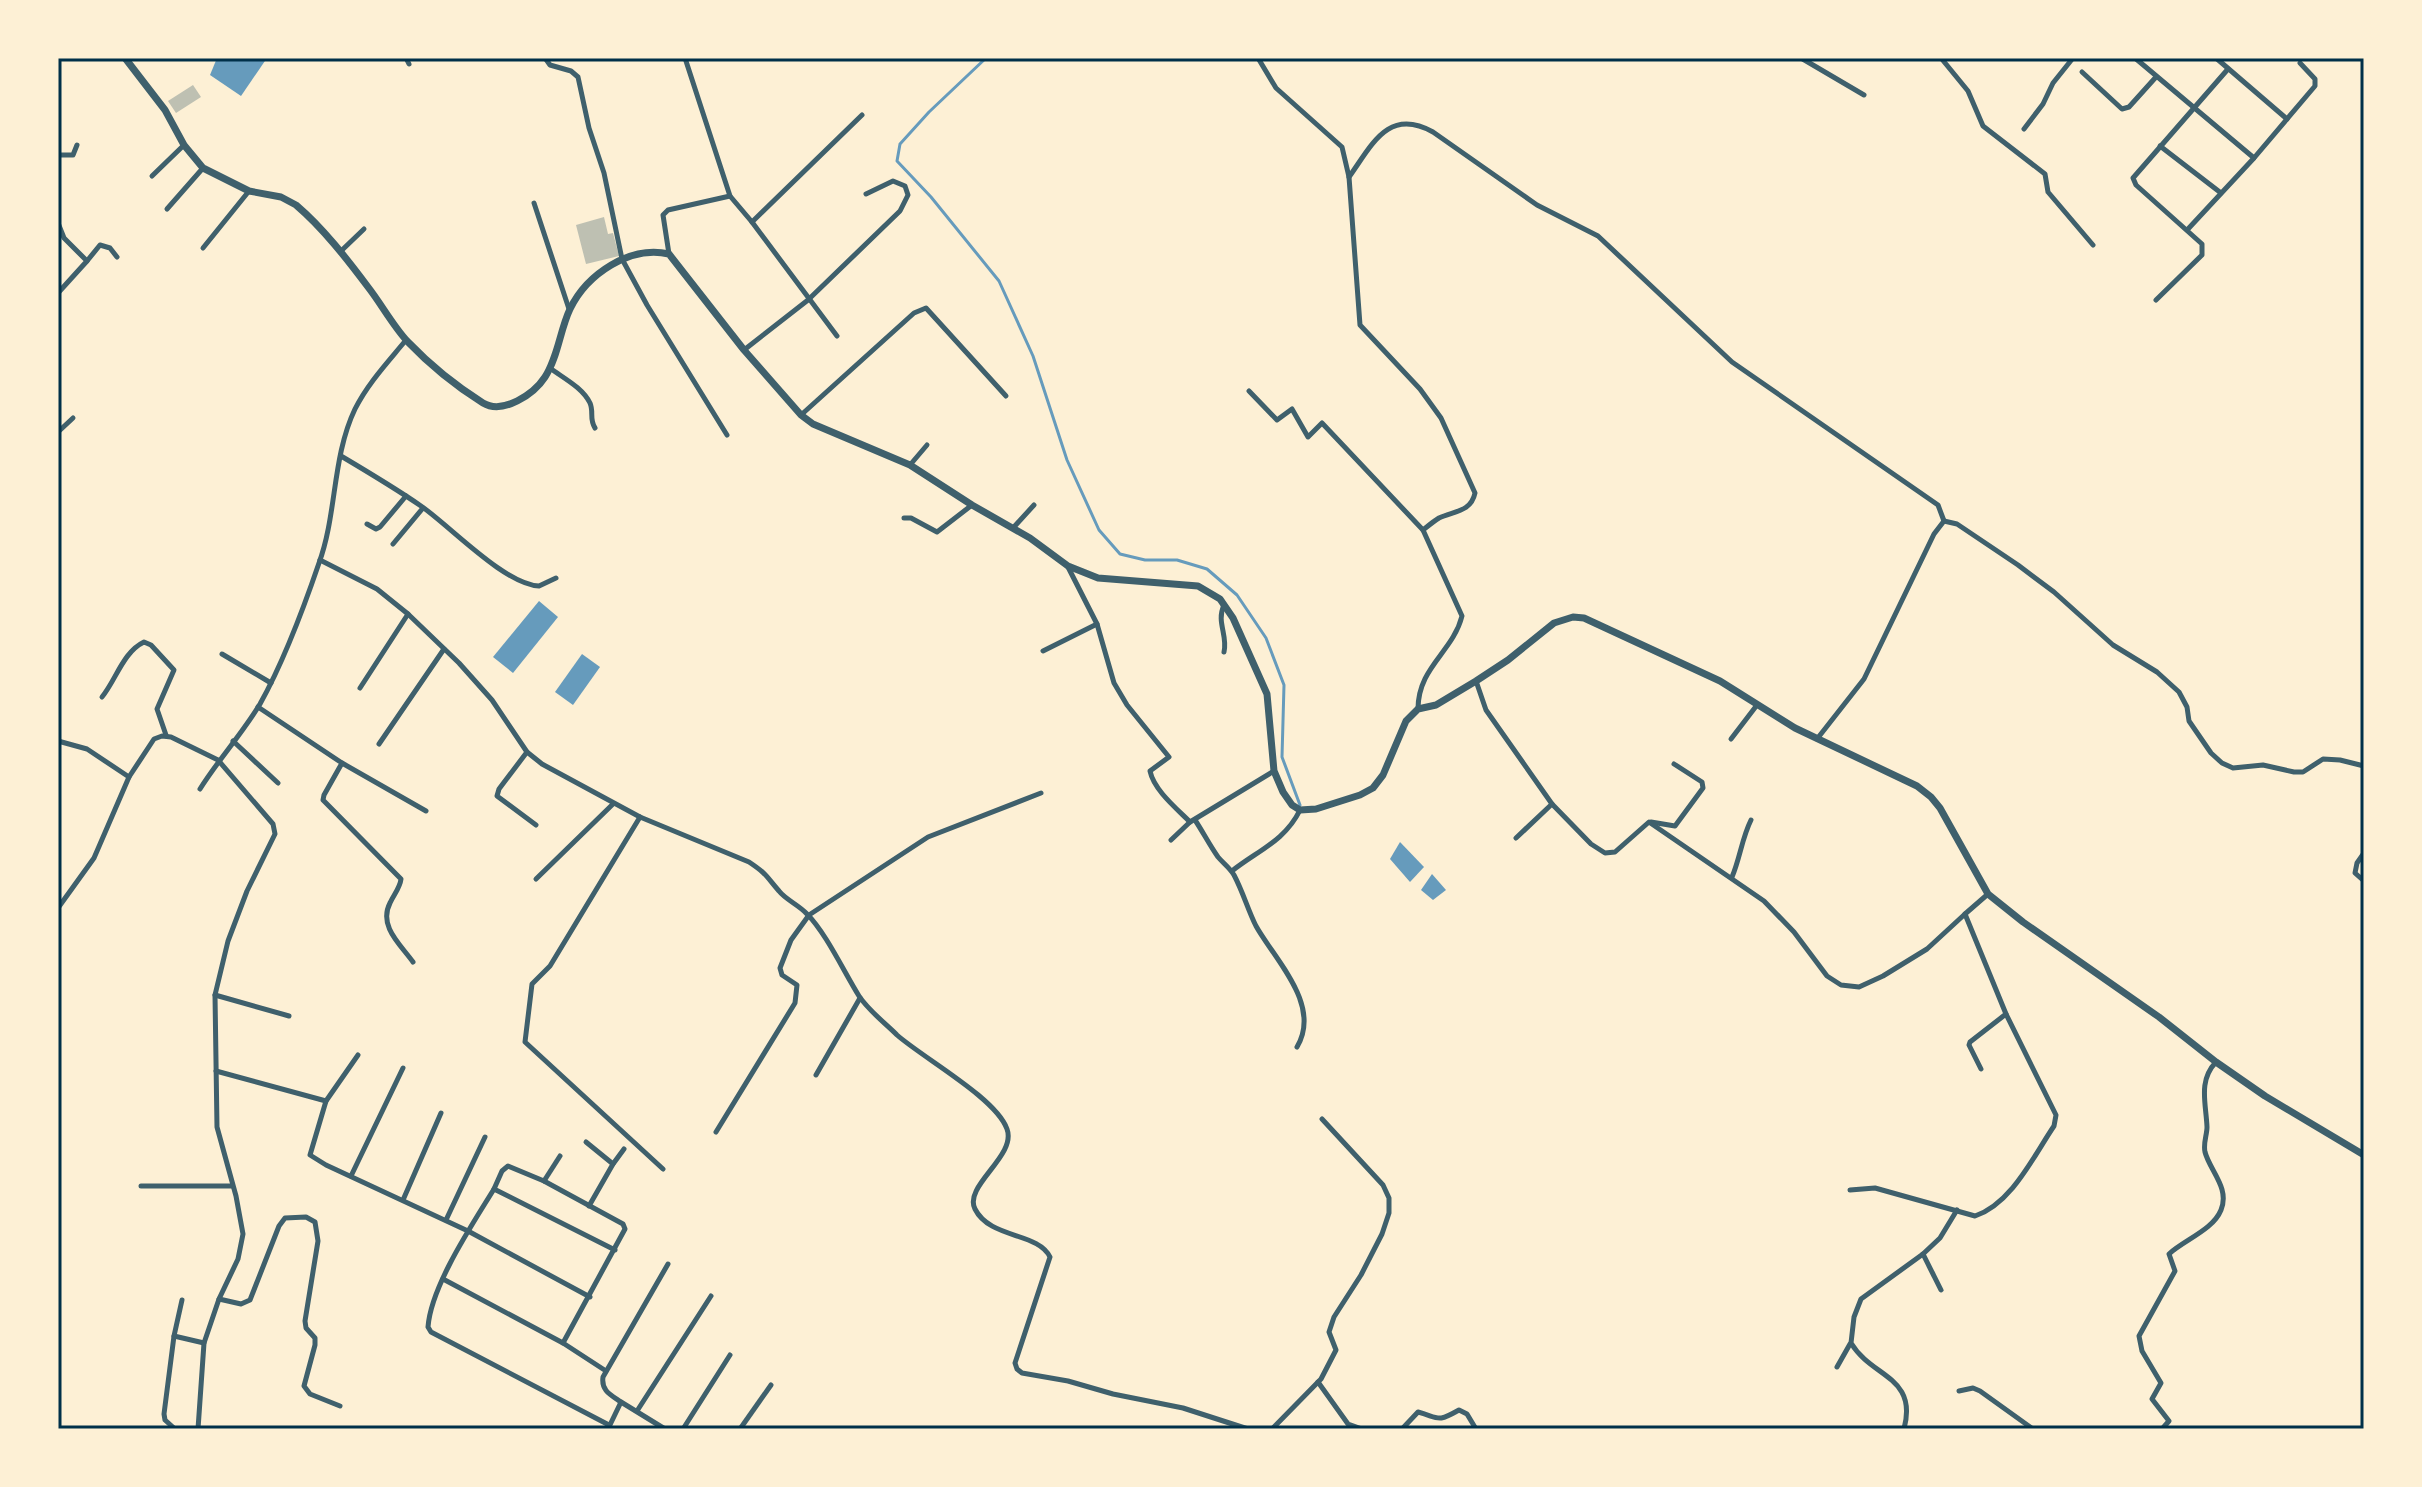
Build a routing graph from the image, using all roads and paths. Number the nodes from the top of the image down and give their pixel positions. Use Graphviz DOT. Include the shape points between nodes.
graph roads {
  1 [pos="125,58"];
  2 [pos="545,58"];
  3 [pos="685,58"];
  4 [pos="1258,58"];
  5 [pos="1801,58"];
  6 [pos="1941,58"];
  7 [pos="2073,58"];
  8 [pos="2135,58"];
  9 [pos="2216,58"];
  10 [pos="2300,63"];
  11 [pos="2228,69"];
  12 [pos="2082,72"];
  13 [pos="2156,77"];
  14 [pos="1864,95"];
  15 [pos="2194,107"];
  16 [pos="862,115"];
  17 [pos="2287,119"];
  18 [pos="2024,129"];
  19 [pos="77,145"];
  20 [pos="184,145"];
  21 [pos="2160,146"];
  22 [pos="58,155"];
  23 [pos="2254,158"];
  24 [pos="203,168"];
  25 [pos="152,176"];
  26 [pos="1349,177"];
  27 [pos="249,191"];
  28 [pos="2221,193"];
  29 [pos="866,194"];
  30 [pos="730,196"];
  31 [pos="534,203"];
  32 [pos="167,209"];
  33 [pos="752,222"];
  34 [pos="58,223"];
  35 [pos="364,229"];
  36 [pos="2188,229"];
  37 [pos="60,235"];
  38 [pos="2093,245"];
  39 [pos="203,248"];
  40 [pos="339,252"];
  41 [pos="669,254"];
  42 [pos="117,257"];
  43 [pos="622,259"];
  44 [pos="87,261"];
  45 [pos="58,293"];
  46 [pos="808,300"];
  47 [pos="2156,300"];
  48 [pos="569,310"];
  49 [pos="837,336"];
  50 [pos="406,340"];
  51 [pos="744,350"];
  52 [pos="550,368"];
  53 [pos="1249,391"];
  54 [pos="1006,396"];
  55 [pos="801,415"];
  56 [pos="73,418"];
  57 [pos="595,428"];
  58 [pos="58,432"];
  59 [pos="727,435"];
  60 [pos="927,445"];
  61 [pos="341,456"];
  62 [pos="910,465"];
  63 [pos="406,496"];
  64 [pos="972,505"];
  65 [pos="1034,505"];
  66 [pos="423,508"];
  67 [pos="904,518"];
  68 [pos="1944,521"];
  69 [pos="367,524"];
  70 [pos="1013,528"];
  71 [pos="1423,530"];
  72 [pos="393,544"];
  73 [pos="320,560"];
  74 [pos="1068,566"];
  75 [pos="556,578"];
  76 [pos="1224,605"];
  77 [pos="408,614"];
  78 [pos="1097,624"];
  79 [pos="444,649"];
  80 [pos="1043,651"];
  81 [pos="1224,652"];
  82 [pos="222,654"];
  83 [pos="1476,681"];
  84 [pos="271,683"];
  85 [pos="360,688"];
  86 [pos="102,697"];
  87 [pos="1757,705"];
  88 [pos="258,707"];
  89 [pos="1418,709"];
  90 [pos="166,735"];
  91 [pos="1731,739"];
  92 [pos="1817,739"];
  93 [pos="58,741"];
  94 [pos="233,741"];
  95 [pos="379,744"];
  96 [pos="527,752"];
  97 [pos="218,760"];
  98 [pos="342,763"];
  99 [pos="1674,764"];
  100 [pos="2364,766"];
  101 [pos="1274,771"];
  102 [pos="129,777"];
  103 [pos="278,783"];
  104 [pos="200,789"];
  105 [pos="1041,793"];
  106 [pos="613,804"];
  107 [pos="1552,804"];
  108 [pos="1300,810"];
  109 [pos="426,811"];
  110 [pos="640,817"];
  111 [pos="1751,820"];
  112 [pos="1192,821"];
  113 [pos="1649,822"];
  114 [pos="536,825"];
  115 [pos="1516,838"];
  116 [pos="1171,840"];
  117 [pos="2364,853"];
  118 [pos="1232,871"];
  119 [pos="1732,877"];
  120 [pos="536,879"];
  121 [pos="2364,881"];
  122 [pos="1988,894"];
  123 [pos="58,908"];
  124 [pos="1965,914"];
  125 [pos="810,917"];
  126 [pos="413,962"];
  127 [pos="215,995"];
  128 [pos="860,998"];
  129 [pos="2006,1014"];
  130 [pos="289,1016"];
  131 [pos="1297,1047"];
  132 [pos="358,1055"];
  133 [pos="2216,1062"];
  134 [pos="403,1068"];
  135 [pos="1981,1069"];
  136 [pos="216,1071"];
  137 [pos="816,1075"];
  138 [pos="326,1101"];
  139 [pos="441,1113"];
  140 [pos="1322,1119"];
  141 [pos="716,1132"];
  142 [pos="485,1137"];
  143 [pos="586,1142"];
  144 [pos="624,1149"];
  145 [pos="2364,1155"];
  146 [pos="560,1156"];
  147 [pos="613,1164"];
  148 [pos="663,1169"];
  149 [pos="351,1176"];
  150 [pos="544,1181"];
  151 [pos="141,1186"];
  152 [pos="232,1186"];
  153 [pos="494,1189"];
  154 [pos="1850,1190"];
  155 [pos="403,1200"];
  156 [pos="589,1206"];
  157 [pos="1957,1210"];
  158 [pos="446,1220"];
  159 [pos="468,1231"];
  160 [pos="615,1250"];
  161 [pos="1923,1254"];
  162 [pos="668,1264"];
  163 [pos="443,1279"];
  164 [pos="1941,1290"];
  165 [pos="711,1296"];
  166 [pos="590,1297"];
  167 [pos="219,1299"];
  168 [pos="182,1300"];
  169 [pos="174,1336"];
  170 [pos="204,1343"];
  171 [pos="563,1343"];
  172 [pos="1851,1343"];
  173 [pos="730,1355"];
  174 [pos="1837,1367"];
  175 [pos="606,1371"];
  176 [pos="1318,1382"];
  177 [pos="771,1385"];
  178 [pos="1959,1391"];
  179 [pos="621,1402"];
  180 [pos="340,1406"];
  181 [pos="637,1411"];
  182 [pos="608,1427"];
  183 [pos="175,1429"];
  184 [pos="198,1429"];
  185 [pos="665,1429"];
  186 [pos="683,1429"];
  187 [pos="740,1429"];
  188 [pos="1248,1429"];
  189 [pos="1272,1429"];
  190 [pos="1362,1429"];
  191 [pos="1402,1429"];
  192 [pos="1476,1429"];
  193 [pos="1904,1429"];
  194 [pos="2033,1429"];
  195 [pos="2162,1429"];
  1 -- 20 [label="street"];
  2 -- 43 [label="street" via="578,77"];
  3 -- 30 [label="street"];
  4 -- 26 [label="street" via="1276,88 1342,147"];
  5 -- 14 [label="street"];
  6 -- 38 [label="street" via="1968,91 1983,126 2045,174 2048,192"];
  7 -- 18 [label="street"];
  8 -- 13 [label="street"];
  9 -- 11 [label="street"];
  10 -- 17 [label="street" via="2315,86"];
  11 -- 15 [label="street"];
  11 -- 17 [label="street"];
  12 -- 13 [label="street" via="2120,107 2129,107"];
  13 -- 15 [label="street"];
  15 -- 21 [label="street"];
  15 -- 23 [label="street"];
  16 -- 33 [label="street"];
  17 -- 23 [label="street"];
  19 -- 22 [label="street" via="73,155"];
  20 -- 24 [label="street"];
  20 -- 25 [label="street"];
  21 -- 28 [label="street"];
  21 -- 36 [label="street" via="2133,178"];
  23 -- 28 [label="street"];
  24 -- 27 [label="street"];
  24 -- 32 [label="street"];
  26 -- 68 [label="street" via="1379,134 1401,123 1433,132 1537,205 1598,236 1732,362 1938,505"];
  26 -- 71 [label="street" via="1360,325 1441,418 1475,493 1465,509"];
  27 -- 39 [label="street"];
  27 -- 40 [label="street" via="296,205"];
  28 -- 36 [label="street"];
  29 -- 46 [label="street" via="893,181 905,186 908,195 900,211"];
  30 -- 33 [label="street"];
  30 -- 41 [label="street" via="668,210 663,215"];
  31 -- 48 [label="street"];
  33 -- 46 [label="street"];
  34 -- 37 [label="street"];
  35 -- 40 [label="street"];
  36 -- 47 [label="street" via="2202,244 2202,255"];
  37 -- 44 [label="street"];
  40 -- 50 [label="street"];
  41 -- 43 [label="street" via="657,251"];
  41 -- 51 [label="street"];
  42 -- 44 [label="street" via="100,245"];
  43 -- 48 [label="street" via="600,271"];
  43 -- 59 [label="street"];
  44 -- 45 [label="street"];
  46 -- 49 [label="street"];
  46 -- 51 [label="street"];
  48 -- 52 [label="street"];
  50 -- 52 [label="street" via="450,381 485,404 501,407 518,401"];
  50 -- 61 [label="street" via="354,410"];
  51 -- 55 [label="street"];
  52 -- 57 [label="street" via="588,399"];
  53 -- 71 [label="street" via="1277,420 1292,409 1308,437 1322,423"];
  54 -- 55 [label="street" via="926,308 914,313"];
  55 -- 62 [label="street" via="822,430"];
  56 -- 58 [label="street"];
  60 -- 62 [label="street"];
  61 -- 63 [label="street"];
  61 -- 73 [label="street"];
  62 -- 64 [label="street"];
  63 -- 66 [label="street"];
  63 -- 69 [label="street" via="380,527"];
  64 -- 67 [label="street" via="937,532"];
  64 -- 70 [label="street"];
  65 -- 70 [label="street"];
  66 -- 72 [label="street"];
  66 -- 75 [label="street" via="518,581 539,586"];
  68 -- 92 [label="street" via="1864,679"];
  68 -- 100 [label="street" via="1957,524 2018,565 2113,645 2157,672 2179,692 2189,721 2222,763 2294,772 2323,759"];
  70 -- 74 [label="street"];
  71 -- 89 [label="street" via="1462,616 1428,671"];
  73 -- 77 [label="street" via="377,589"];
  73 -- 84 [label="street"];
  74 -- 76 [label="street" via="1098,578 1198,586"];
  74 -- 78 [label="street"];
  76 -- 81 [label="street"];
  76 -- 101 [label="street" via="1267,694"];
  77 -- 79 [label="street"];
  77 -- 85 [label="street"];
  78 -- 80 [label="street"];
  78 -- 112 [label="street" via="1114,683 1169,757 1150,775"];
  79 -- 95 [label="street"];
  79 -- 96 [label="street" via="492,700"];
  82 -- 84 [label="street"];
  83 -- 87 [label="street" via="1554,623 1573,617 1600,624 1720,681"];
  83 -- 89 [label="street" via="1436,705"];
  83 -- 107 [label="street" via="1486,710"];
  84 -- 88 [label="street"];
  86 -- 90 [label="street" via="137,646 151,645 174,670 157,709"];
  87 -- 91 [label="street"];
  87 -- 92 [label="street"];
  88 -- 94 [label="street"];
  88 -- 98 [label="street"];
  89 -- 108 [label="street" via="1406,721 1373,788"];
  90 -- 97 [label="street"];
  90 -- 102 [label="street" via="154,739"];
  92 -- 122 [label="street" via="1931,797"];
  93 -- 102 [label="street" via="87,749"];
  94 -- 97 [label="street"];
  94 -- 103 [label="street"];
  96 -- 106 [label="street"];
  96 -- 114 [label="street" via="497,796"];
  97 -- 104 [label="street"];
  97 -- 127 [label="street" via="273,824 275,834 228,941"];
  98 -- 109 [label="street"];
  98 -- 126 [label="street" via="323,800 401,879 386,918"];
  99 -- 113 [label="street" via="1703,788 1675,826"];
  101 -- 108 [label="street" via="1283,792"];
  101 -- 112 [label="street"];
  102 -- 123 [label="street" via="94,858"];
  105 -- 125 [label="street" via="928,837"];
  106 -- 110 [label="street"];
  106 -- 120 [label="street"];
  107 -- 113 [label="street" via="1605,853 1615,852"];
  107 -- 115 [label="street"];
  108 -- 118 [label="street" via="1272,845"];
  110 -- 125 [label="street" via="749,862"];
  110 -- 148 [label="street" via="550,966 532,984 525,1042"];
  111 -- 119 [label="street"];
  112 -- 116 [label="street"];
  112 -- 118 [label="street"];
  113 -- 119 [label="street"];
  117 -- 121 [label="street" via="2354,868"];
  118 -- 131 [label="street" via="1256,926 1299,998 1305,1016"];
  119 -- 124 [label="street" via="1764,901 1827,976 1841,985 1859,987 1883,976 1927,949"];
  122 -- 124 [label="street"];
  122 -- 133 [label="street"];
  124 -- 129 [label="street"];
  125 -- 128 [label="street"];
  125 -- 141 [label="street" via="791,940 780,968 797,985 795,1003"];
  127 -- 130 [label="street"];
  127 -- 136 [label="street"];
  128 -- 137 [label="street"];
  128 -- 188 [label="street" via="900,1037 966,1085 1006,1126 1006,1146 976,1191 975,1210 994,1228 1045,1249 1050,1257 1017,1369"];
  129 -- 135 [label="street" via="1970,1042"];
  129 -- 157 [label="street" via="2056,1121 2005,1198 1975,1216"];
  132 -- 138 [label="street"];
  133 -- 145 [label="street"];
  133 -- 195 [label="street" via="2204,1087 2204,1145 2221,1186 2221,1212 2169,1254 2175,1271 2139,1336 2161,1383 2152,1399 2169,1421"];
  134 -- 149 [label="street"];
  136 -- 138 [label="street"];
  136 -- 152 [label="street" via="217,1127"];
  138 -- 149 [label="street" via="310,1155"];
  139 -- 155 [label="street"];
  140 -- 176 [label="street" via="1383,1185 1389,1213 1361,1275 1334,1317 1329,1332 1336,1350"];
  142 -- 158 [label="street"];
  143 -- 147 [label="street"];
  144 -- 147 [label="street"];
  146 -- 150 [label="street"];
  147 -- 156 [label="street"];
  149 -- 155 [label="street"];
  150 -- 153 [label="street" via="508,1166"];
  150 -- 156 [label="street"];
  151 -- 152 [label="street"];
  152 -- 167 [label="street" via="243,1234"];
  153 -- 159 [label="street"];
  153 -- 160 [label="street"];
  154 -- 157 [label="street" via="1875,1188"];
  155 -- 158 [label="street"];
  156 -- 160 [label="street" via="623,1224 624,1235"];
  157 -- 161 [label="street"];
  158 -- 159 [label="street"];
  159 -- 163 [label="street"];
  159 -- 166 [label="street"];
  160 -- 166 [label="street"];
  161 -- 164 [label="street"];
  161 -- 172 [label="street" via="1861,1299"];
  162 -- 175 [label="street"];
  163 -- 171 [label="street"];
  163 -- 182 [label="street" via="429,1321 431,1332"];
  165 -- 181 [label="street"];
  166 -- 171 [label="street"];
  167 -- 170 [label="street"];
  167 -- 180 [label="street" via="241,1304 250,1300 285,1218 315,1222 318,1241 305,1321 315,1345 304,1386 310,1394"];
  168 -- 169 [label="street"];
  169 -- 170 [label="street"];
  169 -- 183 [label="street" via="164,1414"];
  170 -- 184 [label="street"];
  171 -- 175 [label="street"];
  172 -- 174 [label="street"];
  172 -- 193 [label="street" via="1904,1395 1909,1411"];
  173 -- 186 [label="street"];
  175 -- 179 [label="street" via="603,1388"];
  176 -- 189 [label="street"];
  176 -- 190 [label="street" via="1348,1424"];
  177 -- 187 [label="street"];
  178 -- 194 [label="street" via="1980,1391"];
  179 -- 181 [label="street"];
  179 -- 182 [label="street"];
  181 -- 185 [label="street"];
  191 -- 192 [label="street" via="1418,1412 1442,1420 1459,1410"];
}
